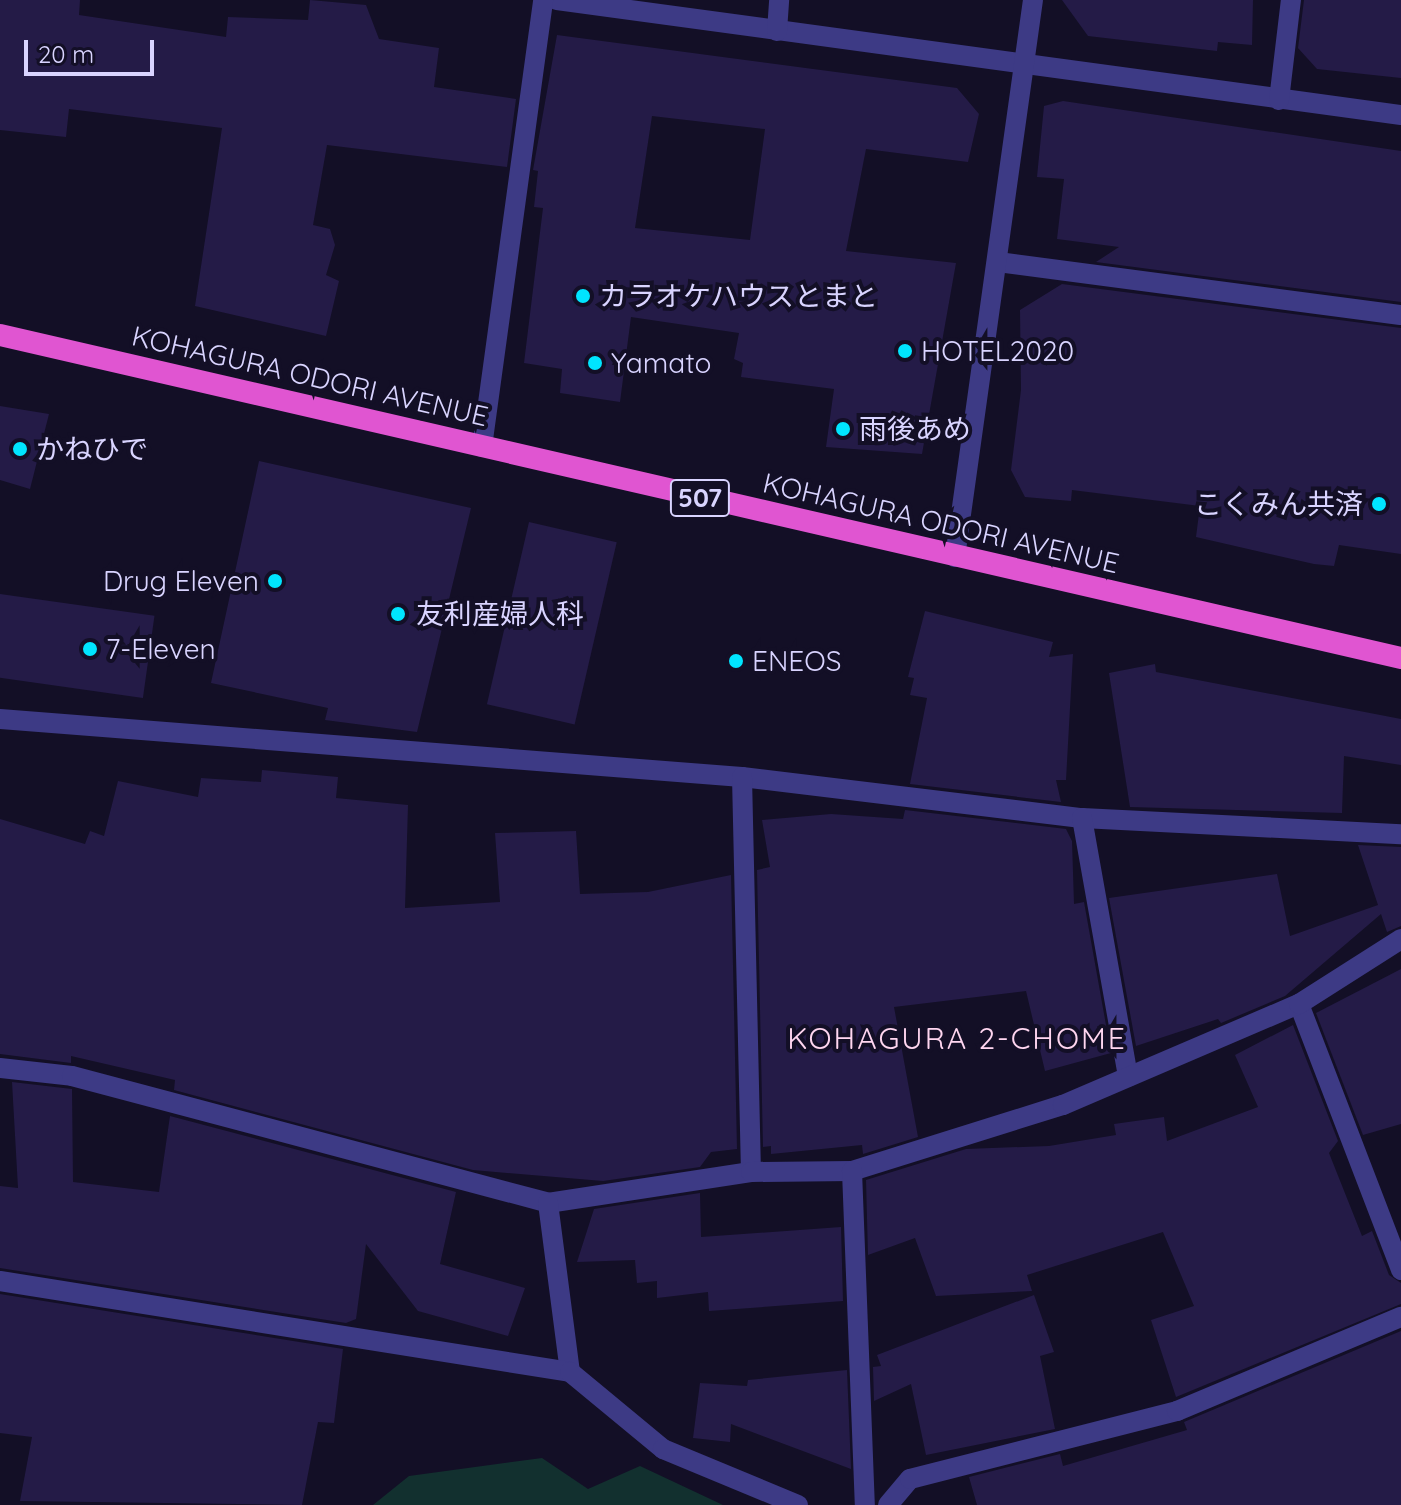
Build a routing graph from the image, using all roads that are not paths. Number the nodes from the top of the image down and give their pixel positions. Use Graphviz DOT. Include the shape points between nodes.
graph roads {
  1 [pos="543,0"];
  2 [pos="557,0"];
  3 [pos="779,0"];
  4 [pos="1033,0"];
  5 [pos="1291,0"];
  6 [pos="777,31"];
  7 [pos="1025,65"];
  8 [pos="1279,100"];
  9 [pos="1401,115"];
  10 [pos="998,262"];
  11 [pos="1401,315"];
  12 [pos="0,335"];
  13 [pos="482,447"];
  14 [pos="955,557"];
  15 [pos="1401,658"];
  16 [pos="0,719"];
  17 [pos="742,777"];
  18 [pos="1082,818"];
  19 [pos="1401,834"];
  20 [pos="1401,939"];
  21 [pos="1299,1004"];
  22 [pos="0,1068"];
  23 [pos="1128,1077"];
  24 [pos="852,1171"];
  25 [pos="751,1172"];
  26 [pos="548,1203"];
  27 [pos="1401,1270"];
  28 [pos="0,1281"];
  29 [pos="1401,1317"];
  30 [pos="570,1372"];
  31 [pos="798,1505"];
  32 [pos="865,1505"];
  33 [pos="888,1505"];
  1 -- 13 [label="street"];
  2 -- 6 [label="street"];
  3 -- 6 [label="street"];
  4 -- 7 [label="street"];
  5 -- 8 [label="street"];
  6 -- 7 [label="street"];
  7 -- 8 [label="street"];
  7 -- 10 [label="street"];
  8 -- 9 [label="street"];
  10 -- 11 [label="street"];
  10 -- 14 [label="street"];
  12 -- 13 [label="highway, KOHAGURA ODORI AVENUE / 507"];
  13 -- 14 [label="highway, KOHAGURA ODORI AVENUE / 507"];
  14 -- 15 [label="highway, KOHAGURA ODORI AVENUE / 507"];
  16 -- 17 [label="street"];
  17 -- 18 [label="street"];
  17 -- 25 [label="street"];
  18 -- 19 [label="street"];
  18 -- 23 [label="street"];
  20 -- 21 [label="street"];
  21 -- 23 [label="street"];
  21 -- 27 [label="street"];
  22 -- 26 [label="street" via="72,1076"];
  23 -- 24 [label="street" via="1063,1105"];
  24 -- 25 [label="street"];
  24 -- 32 [label="street"];
  25 -- 26 [label="street"];
  26 -- 30 [label="street"];
  28 -- 30 [label="street"];
  29 -- 33 [label="street" via="1177,1411 910,1479"];
  30 -- 31 [label="street" via="663,1449"];
}
